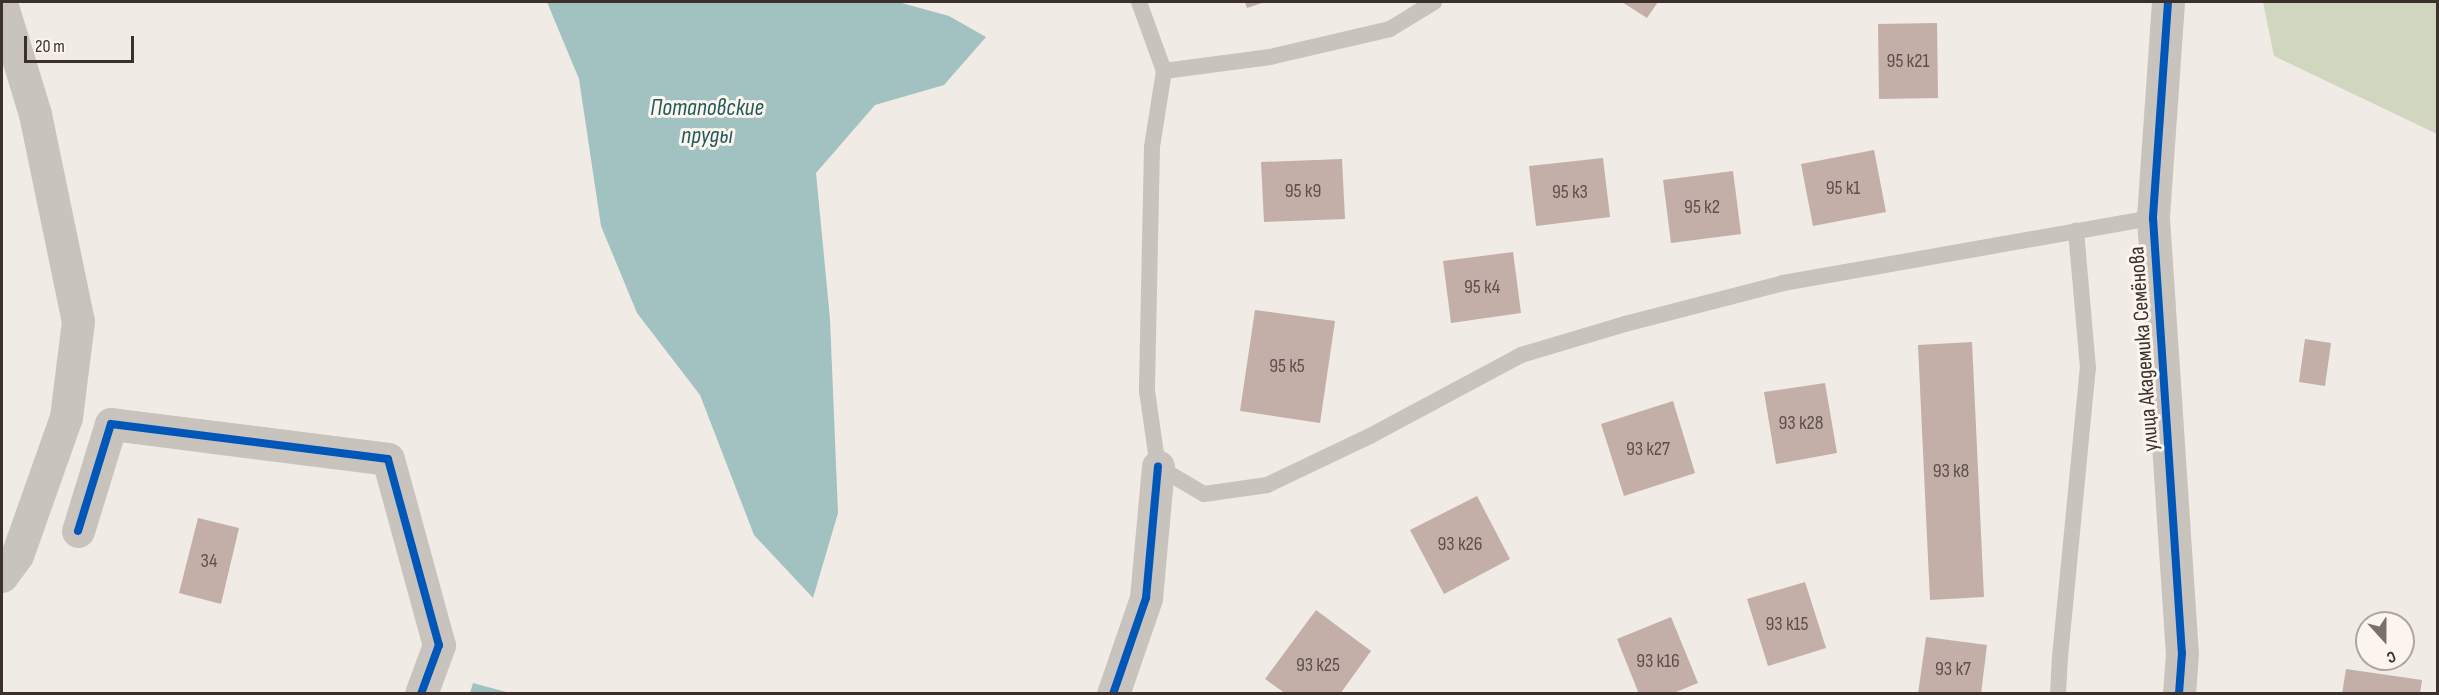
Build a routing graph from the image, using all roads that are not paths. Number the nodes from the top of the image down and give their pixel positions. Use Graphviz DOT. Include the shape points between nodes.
graph roads {
  1 [pos="1139,2"];
  2 [pos="1434,2"];
  3 [pos="2168,2"];
  4 [pos="2,6"];
  5 [pos="1164,71"];
  6 [pos="2153,218"];
  7 [pos="2076,231"];
  8 [pos="1158,467"];
  9 [pos="78,531"];
  10 [pos="2,576"];
  11 [pos="421,693"];
  12 [pos="1113,693"];
  13 [pos="2058,693"];
  14 [pos="2179,693"];
  1 -- 5 [label="lane"];
  2 -- 5 [label="lane" via="1390,29 1269,57"];
  3 -- 6 [label="street, улица Академика Семёнова"];
  4 -- 10 [label="street" via="35,114 78,321 66,417 17,555"];
  5 -- 8 [label="lane" via="1152,147 1147,283 1147,391"];
  6 -- 7 [label="lane"];
  6 -- 14 [label="street, улица Академика Семёнова" via="2182,653"];
  7 -- 8 [label="lane" via="1783,283 1521,355 1370,436 1267,485 1204,494"];
  7 -- 13 [label="lane" via="2088,368"];
  8 -- 12 [label="street" via="1146,598"];
  9 -- 11 [label="street" via="111,424 388,459 439,645"];
}
